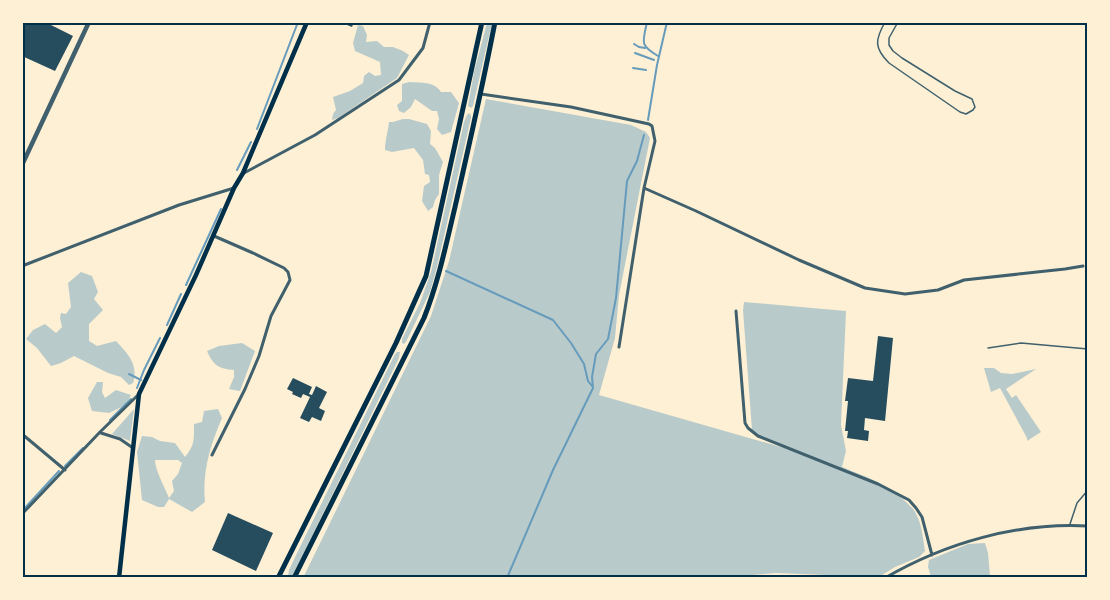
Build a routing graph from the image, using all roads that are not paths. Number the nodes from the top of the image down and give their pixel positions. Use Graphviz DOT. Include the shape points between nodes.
graph roads {
  1 [pos="89,22"];
  2 [pos="307,22"];
  3 [pos="430,22"];
  4 [pos="482,22"];
  5 [pos="495,22"];
  6 [pos="885,22"];
  7 [pos="898,22"];
  8 [pos="481,94"];
  9 [pos="22,165"];
  10 [pos="243,173"];
  11 [pos="234,188"];
  12 [pos="644,188"];
  13 [pos="213,236"];
  14 [pos="22,266"];
  15 [pos="1083,266"];
  16 [pos="736,311"];
  17 [pos="396,343"];
  18 [pos="619,347"];
  19 [pos="988,348"];
  20 [pos="409,349"];
  21 [pos="1088,349"];
  22 [pos="140,394"];
  23 [pos="100,432"];
  24 [pos="22,434"];
  25 [pos="134,449"];
  26 [pos="212,455"];
  27 [pos="65,470"];
  28 [pos="1088,490"];
  29 [pos="22,514"];
  30 [pos="1070,525"];
  31 [pos="1088,526"];
  32 [pos="932,555"];
  33 [pos="119,578"];
  34 [pos="278,578"];
  35 [pos="294,578"];
  36 [pos="885,578"];
  1 -- 9 [label="street"];
  2 -- 10 [label="main road"];
  3 -- 10 [label="street" via="423,48 399,80 315,135"];
  4 -- 17 [label="main road" via="426,276"];
  5 -- 8 [label="main road"];
  6 -- 7 [label="lane" via="877,47 889,63 960,112 973,110 972,99 893,51 889,38"];
  8 -- 12 [label="street" via="571,107 649,124 655,141"];
  8 -- 20 [label="main road" via="434,291"];
  10 -- 11 [label="main road"];
  11 -- 13 [label="main road"];
  11 -- 14 [label="street"];
  12 -- 15 [label="street" via="865,288 905,294 938,290 964,280"];
  12 -- 18 [label="street"];
  13 -- 22 [label="main road"];
  13 -- 26 [label="street" via="284,268 290,280 271,316 245,389"];
  16 -- 32 [label="street" via="748,428 758,436 909,500 922,517"];
  17 -- 20 [label="main road"];
  17 -- 34 [label="main road"];
  19 -- 21 [label="lane" via="1021,343"];
  20 -- 35 [label="main road"];
  22 -- 23 [label="street"];
  22 -- 25 [label="main road"];
  23 -- 25 [label="street"];
  23 -- 27 [label="street"];
  24 -- 27 [label="street"];
  25 -- 33 [label="main road"];
  27 -- 29 [label="street"];
  28 -- 30 [label="lane" via="1077,503"];
  30 -- 31 [label="street"];
  30 -- 32 [label="street" via="997,534"];
  32 -- 36 [label="street"];
}
